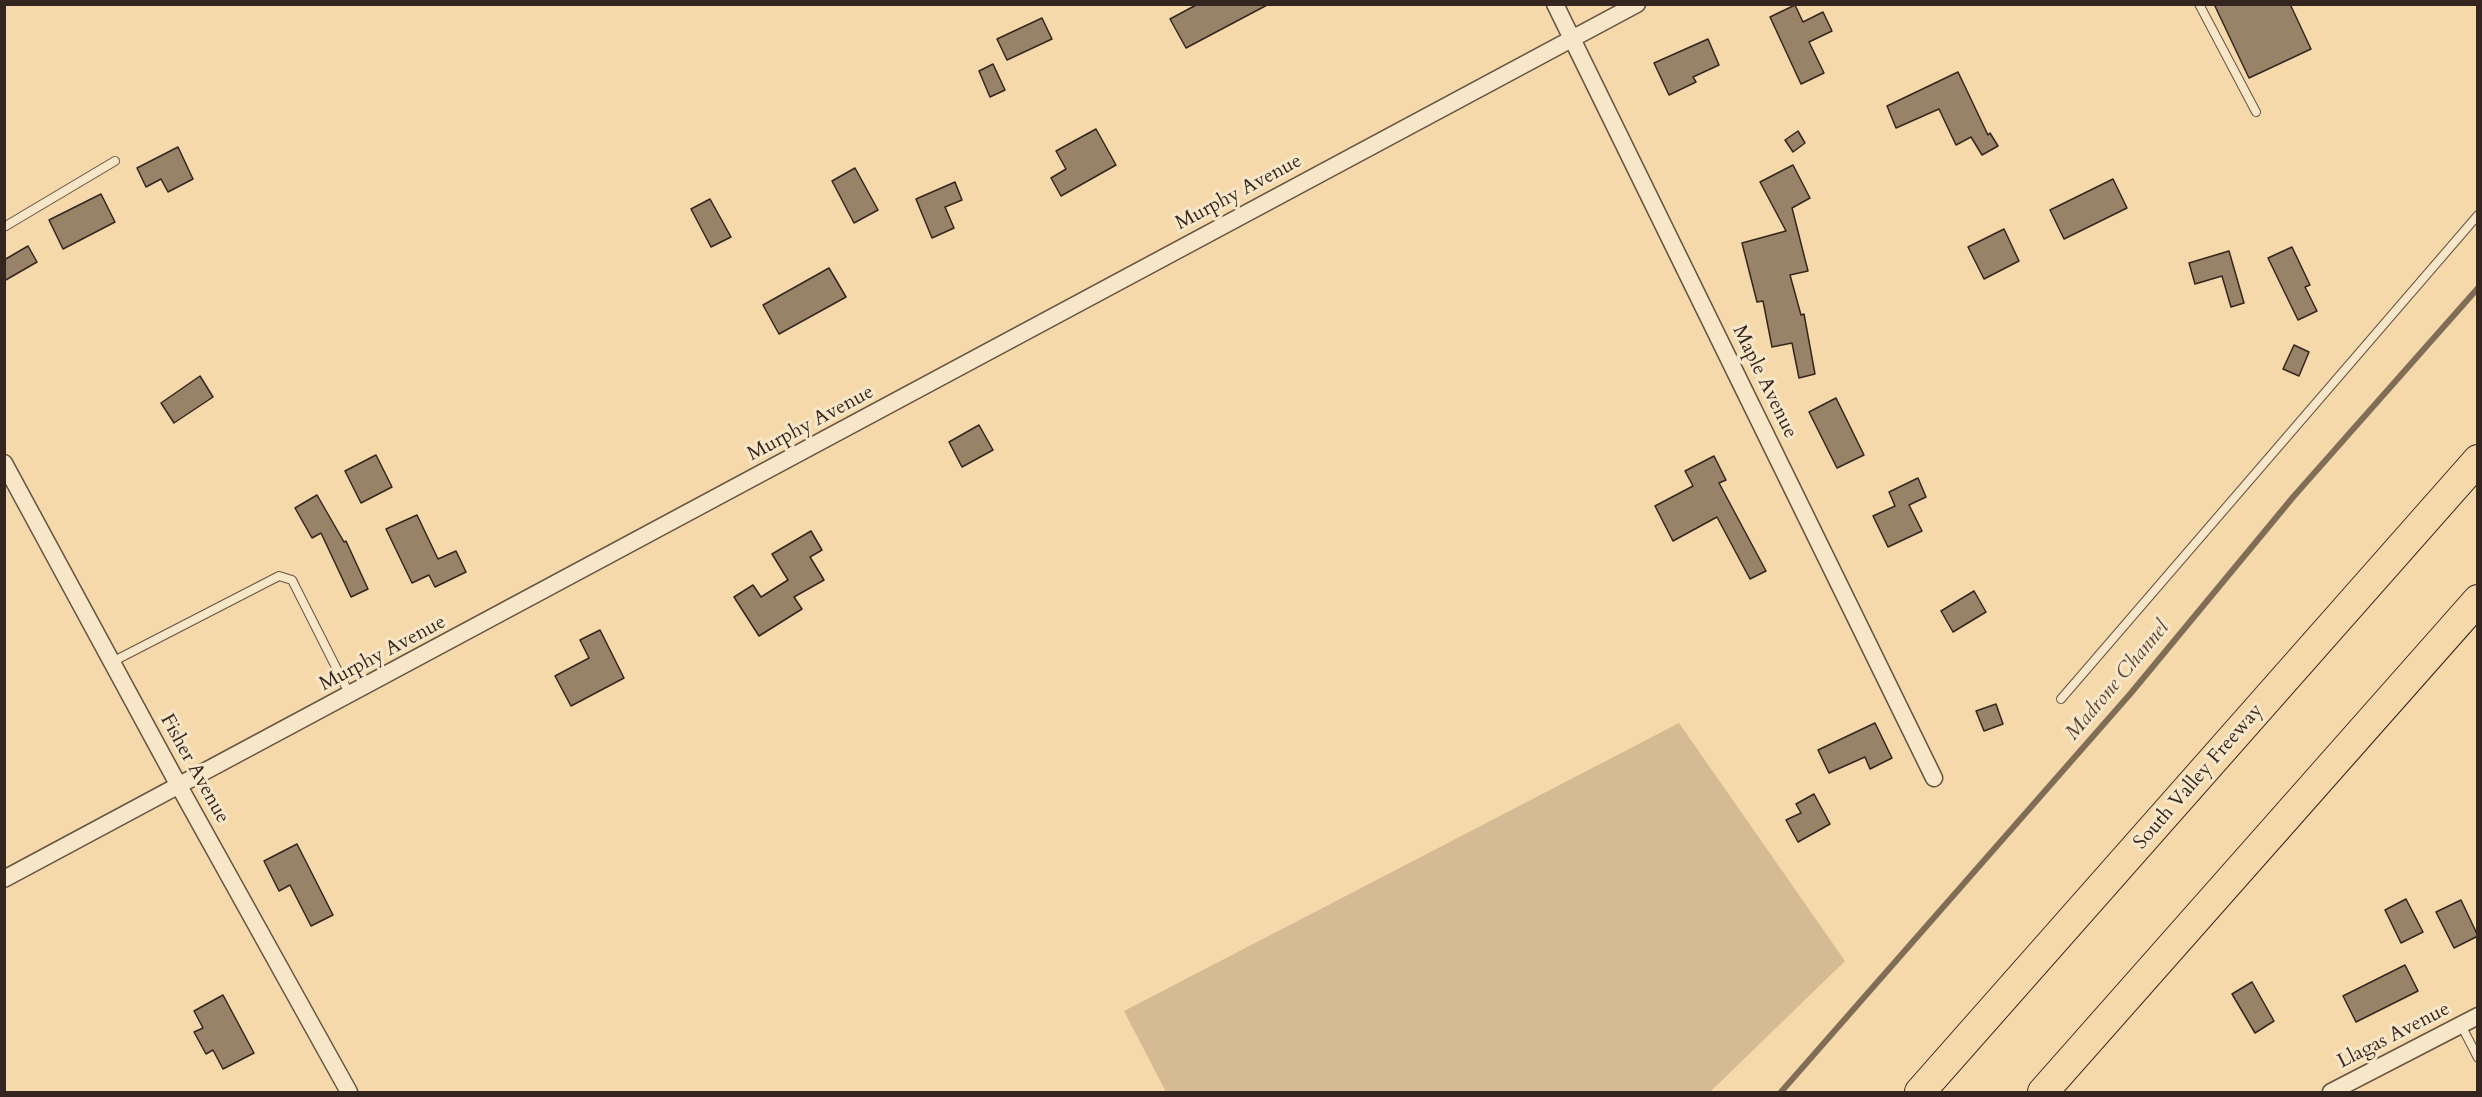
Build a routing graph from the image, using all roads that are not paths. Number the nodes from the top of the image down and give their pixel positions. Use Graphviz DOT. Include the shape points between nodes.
graph roads {
  1 [pos="1555,4"];
  2 [pos="1637,4"];
  3 [pos="2199,4"];
  4 [pos="1572,38"];
  5 [pos="2256,112"];
  6 [pos="115,161"];
  7 [pos="2478,215"];
  8 [pos="4,226"];
  9 [pos="2478,460"];
  10 [pos="4,463"];
  11 [pos="2478,600"];
  12 [pos="112,662"];
  13 [pos="350,696"];
  14 [pos="2061,699"];
  15 [pos="1934,778"];
  16 [pos="179,786"];
  17 [pos="4,879"];
  18 [pos="2478,1016"];
  19 [pos="2461,1025"];
  20 [pos="2478,1058"];
  21 [pos="349,1092"];
  22 [pos="1920,1092"];
  23 [pos="2043,1092"];
  24 [pos="2331,1092"];
  1 -- 4 [label="street, Maple Avenue"];
  2 -- 4 [label="street, Murphy Avenue"];
  3 -- 5 [label="lane"];
  4 -- 13 [label="street, Murphy Avenue"];
  4 -- 15 [label="street, Maple Avenue"];
  6 -- 8 [label="lane"];
  7 -- 14 [label="lane"];
  9 -- 22 [label="highway, South Valley Freeway"];
  10 -- 12 [label="street, Fisher Avenue"];
  11 -- 23 [label="highway"];
  12 -- 13 [label="lane" via="279,576 292,580"];
  12 -- 16 [label="street, Fisher Avenue"];
  13 -- 16 [label="street, Murphy Avenue"];
  16 -- 17 [label="street, Murphy Avenue"];
  16 -- 21 [label="street, Fisher Avenue"];
  18 -- 19 [label="street, Llagas Avenue"];
  19 -- 20 [label="lane"];
  19 -- 24 [label="street, Llagas Avenue"];
}
